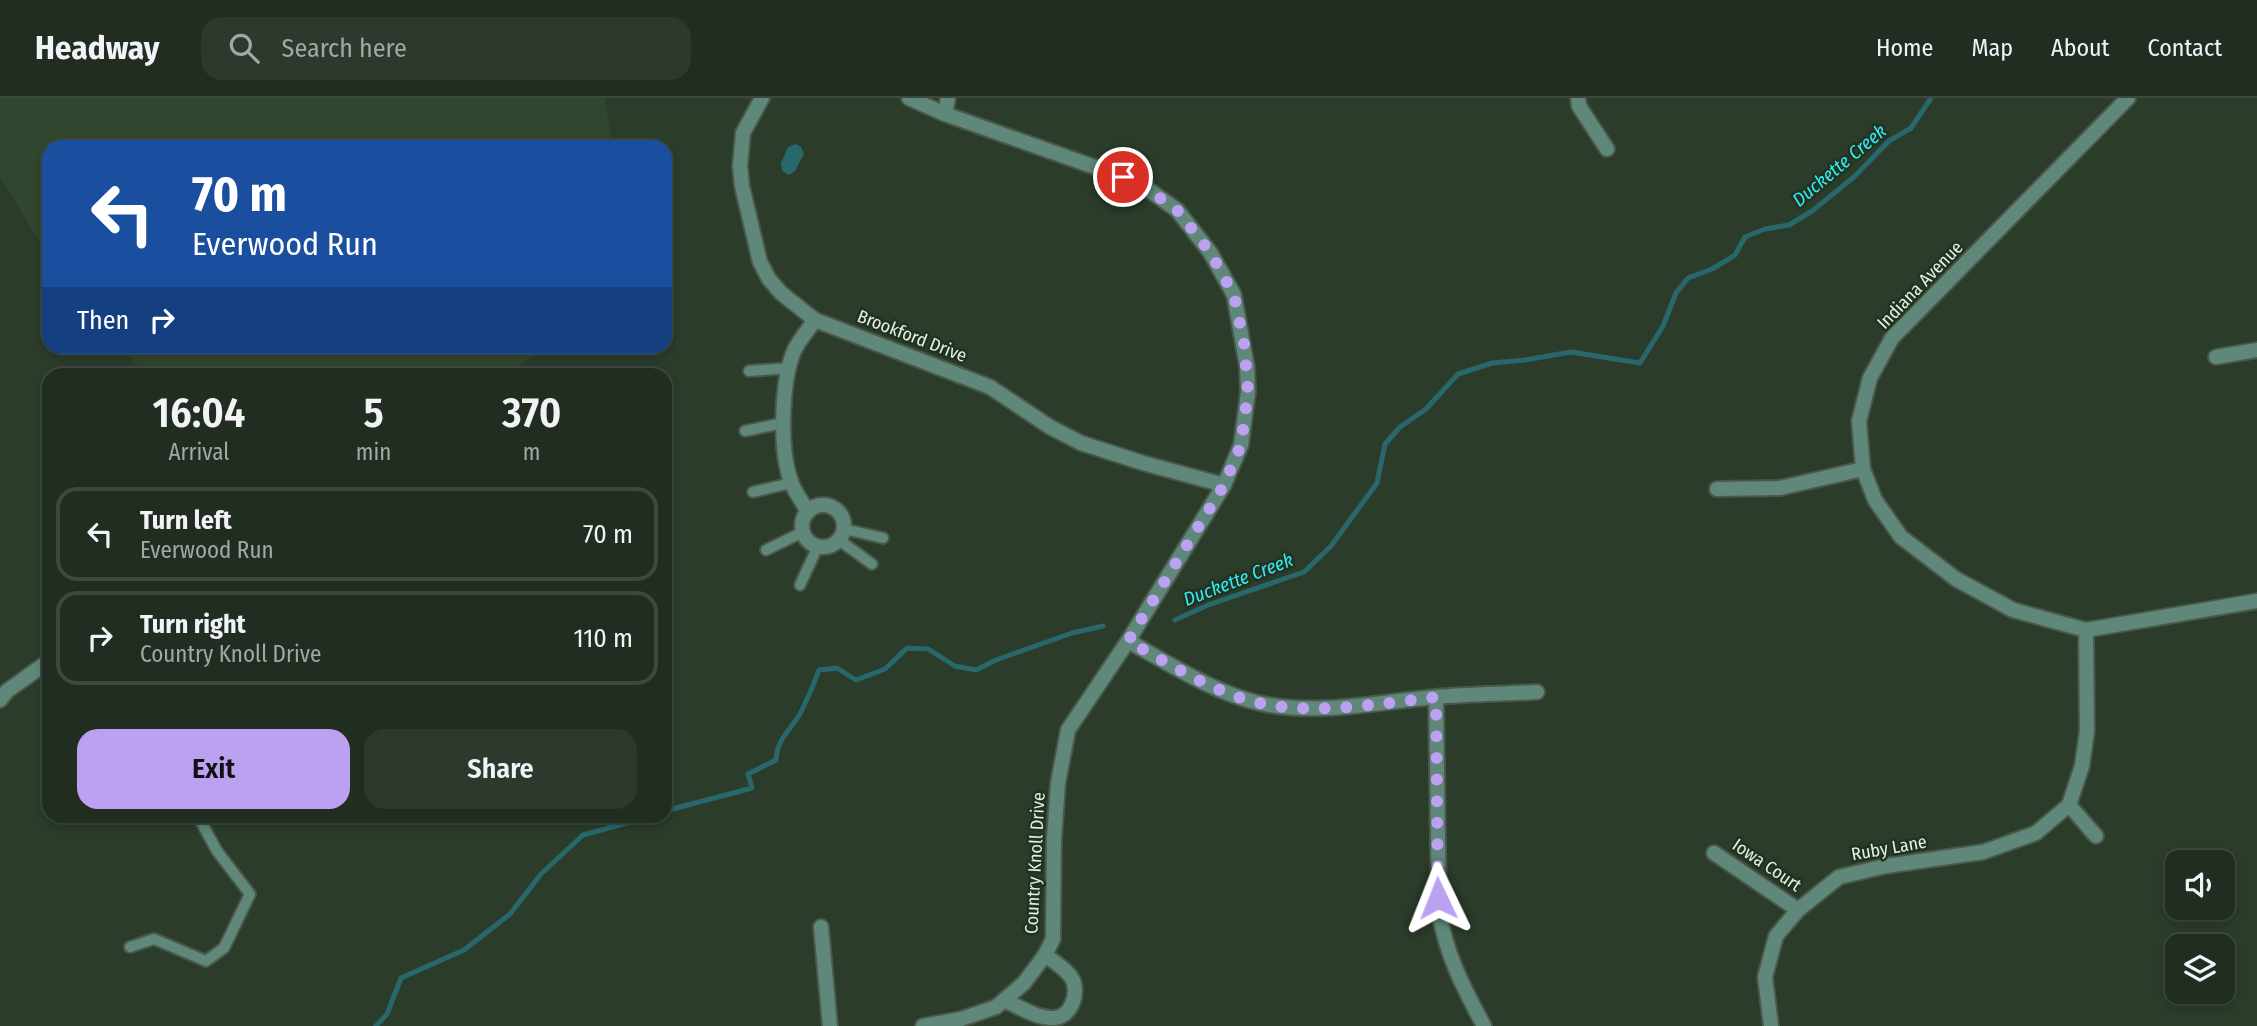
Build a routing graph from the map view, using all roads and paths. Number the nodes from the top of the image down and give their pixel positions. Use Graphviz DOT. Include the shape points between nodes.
graph roads {
  1 [pos="762,98"];
  2 [pos="909,98"];
  3 [pos="948,98"];
  4 [pos="1578,98"];
  5 [pos="2129,98"];
  6 [pos="945,114"];
  7 [pos="1607,149"];
  8 [pos="815,320"];
  9 [pos="2257,351"];
  10 [pos="2216,356"];
  11 [pos="789,368"];
  12 [pos="749,371"];
  13 [pos="783,423"];
  14 [pos="746,431"];
  15 [pos="1863,469"];
  16 [pos="791,483"];
  17 [pos="1224,485"];
  18 [pos="1717,489"];
  19 [pos="754,492"];
  20 [pos="808,512"];
  21 [pos="803,532"];
  22 [pos="841,534"];
  23 [pos="883,538"];
  24 [pos="818,546"];
  25 [pos="766,550"];
  26 [pos="872,564"];
  27 [pos="800,585"];
  28 [pos="2257,601"];
  29 [pos="2086,630"];
  30 [pos="1128,641"];
  31 [pos="42,666"];
  32 [pos="2,692"];
  33 [pos="1537,692"];
  34 [pos="1436,697"];
  35 [pos="2069,805"];
  36 [pos="202,823"];
  37 [pos="2096,836"];
  38 [pos="1714,853"];
  39 [pos="1798,910"];
  40 [pos="821,927"];
  41 [pos="131,947"];
  42 [pos="1045,955"];
  43 [pos="1004,1000"];
  44 [pos="830,1026"];
  45 [pos="923,1026"];
  46 [pos="1484,1026"];
  47 [pos="1771,1026"];
  1 -- 8 [label="street, Brookford Drive" via="743,133 740,166 760,262 781,293"];
  2 -- 6 [label="street, Country Knoll Drive"];
  3 -- 6 [label="street"];
  4 -- 7 [label="street"];
  5 -- 15 [label="street, Indiana Avenue" via="1892,338 1870,378 1859,421"];
  6 -- 17 [label="street, Country Knoll Drive" via="1146,188 1177,210 1210,252 1234,295 1247,367 1241,445"];
  8 -- 11 [label="street"];
  8 -- 17 [label="street, Brookford Drive" via="990,387 1081,443"];
  9 -- 10 [label="street"];
  11 -- 12 [label="lane"];
  11 -- 13 [label="street"];
  13 -- 14 [label="lane"];
  13 -- 16 [label="street"];
  15 -- 18 [label="street" via="1780,488"];
  15 -- 29 [label="street, Indiana Avenue" via="1875,500 1902,537 1956,579 2013,610"];
  16 -- 19 [label="lane"];
  16 -- 20 [label="street"];
  17 -- 30 [label="street, Country Knoll Drive"];
  20 -- 21 [label="street"];
  20 -- 22 [label="street" via="822,505 835,509 843,519"];
  21 -- 24 [label="street"];
  21 -- 25 [label="lane"];
  22 -- 23 [label="lane"];
  22 -- 24 [label="street" via="830,546"];
  22 -- 26 [label="lane"];
  24 -- 27 [label="lane"];
  28 -- 29 [label="street, Indiana Avenue"];
  29 -- 35 [label="street" via="2088,731"];
  30 -- 34 [label="street" via="1198,679 1256,702 1285,707"];
  30 -- 42 [label="street, Country Knoll Drive" via="1068,730 1058,783 1053,939"];
  31 -- 32 [label="street"];
  33 -- 34 [label="street"];
  34 -- 46 [label="street" via="1439,913 1457,976"];
  35 -- 37 [label="street"];
  35 -- 39 [label="street, Ruby Lane" via="2036,833 1983,852 1839,877"];
  36 -- 41 [label="lane" via="250,894 224,948 206,961 154,939"];
  38 -- 39 [label="street, Iowa Court"];
  39 -- 47 [label="street, Ruby Lane" via="1776,936 1765,977"];
  40 -- 44 [label="street"];
  42 -- 43 [label="street, Country Knoll Drive"];
  42 -- 43 [label="street, Country Knoll Drive" via="1072,978 1075,995 1069,1011 1061,1018 1050,1018"];
  43 -- 45 [label="street, Country Knoll Drive" via="961,1019"];
}
